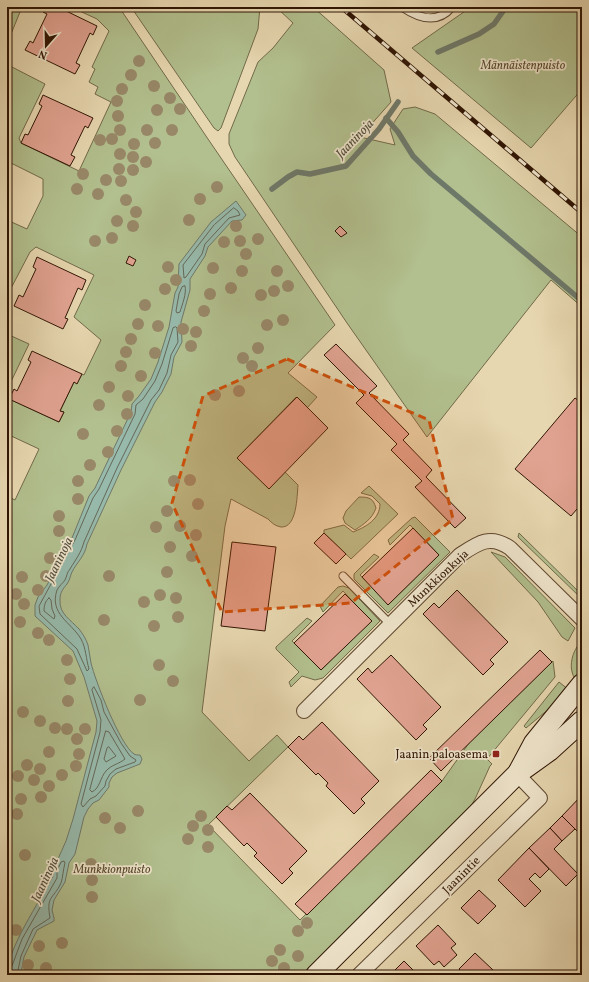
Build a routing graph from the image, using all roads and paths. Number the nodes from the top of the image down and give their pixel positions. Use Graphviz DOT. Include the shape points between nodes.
graph roads {
  1 [pos="402,7"];
  2 [pos="452,7"];
  3 [pos="343,576"];
  4 [pos="582,619"];
  5 [pos="390,624"];
  6 [pos="582,684"];
  7 [pos="304,711"];
  8 [pos="582,720"];
  9 [pos="517,774"];
  10 [pos="316,975"];
  11 [pos="359,975"];
  1 -- 2 [label="lane" via="426,19 444,15"];
  3 -- 5 [label="lane"];
  4 -- 5 [label="street, Munkkionkuja" via="510,548 503,543 486,541 460,555"];
  5 -- 7 [label="street, Munkkionkuja"];
  6 -- 9 [label="main road" via="534,743"];
  8 -- 9 [label="main road" via="549,751"];
  9 -- 10 [label="main road"];
  9 -- 11 [label="street, Jaanintie" via="540,798"];
}
